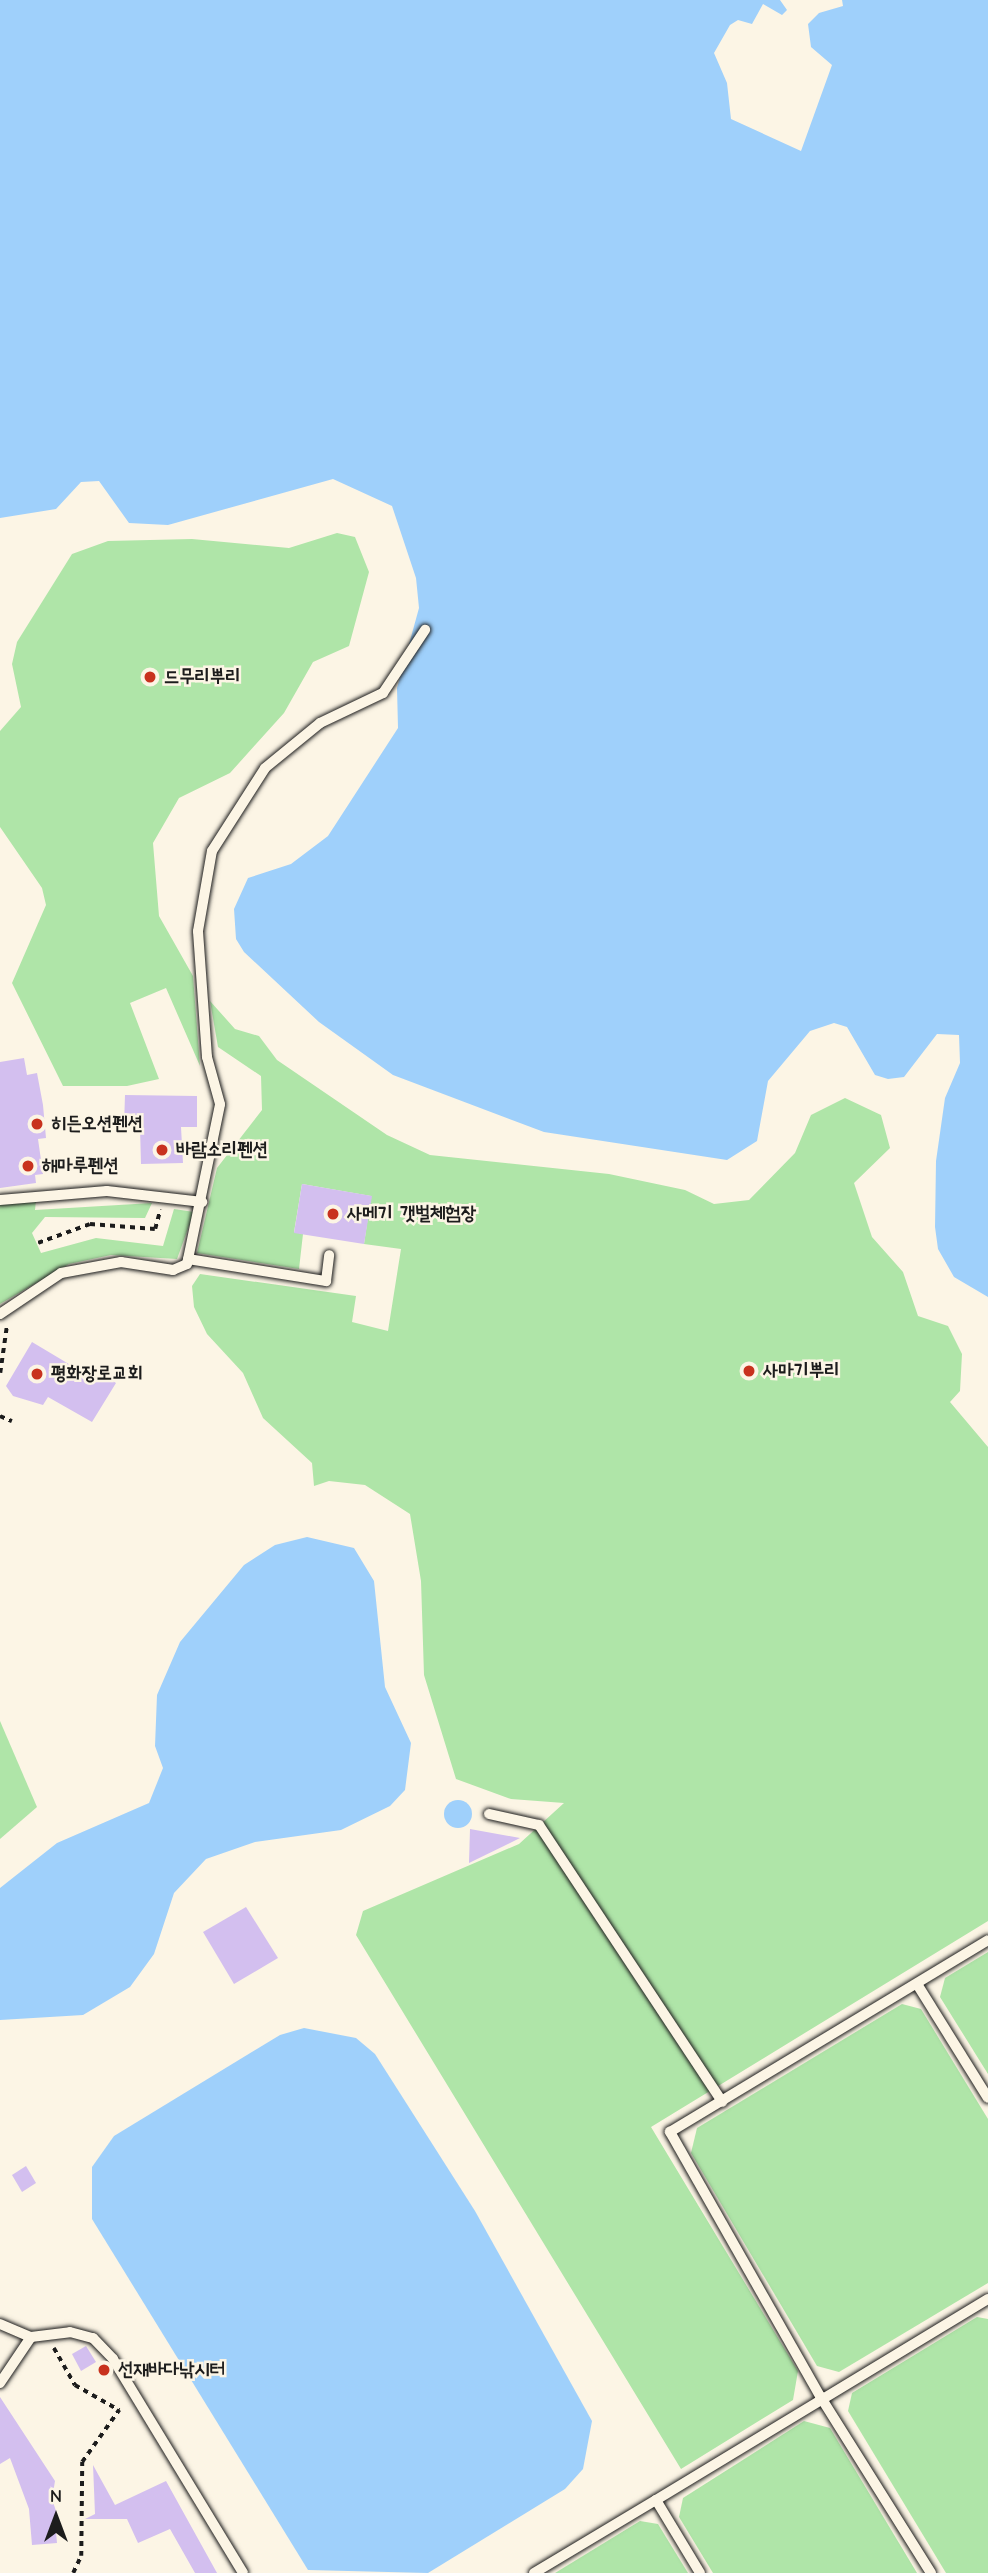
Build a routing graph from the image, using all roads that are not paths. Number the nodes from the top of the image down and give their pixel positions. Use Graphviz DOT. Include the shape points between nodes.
graph roads {
  1 [pos="425,630"];
  2 [pos="0,1200"];
  3 [pos="202,1202"];
  4 [pos="329,1255"];
  5 [pos="188,1259"];
  6 [pos="2,1313"];
  7 [pos="489,1814"];
  8 [pos="988,1940"];
  9 [pos="917,1984"];
  10 [pos="988,2098"];
  11 [pos="722,2102"];
  12 [pos="988,2299"];
  13 [pos="0,2325"];
  14 [pos="31,2337"];
  15 [pos="0,2384"];
  16 [pos="820,2396"];
  17 [pos="656,2500"];
  18 [pos="243,2573"];
  19 [pos="534,2573"];
  20 [pos="699,2573"];
  21 [pos="931,2573"];
  1 -- 3 [label="lane" via="383,693 320,723 265,768 212,850 198,931 206,1057 220,1104"];
  2 -- 3 [label="lane" via="107,1191"];
  3 -- 5 [label="lane"];
  4 -- 5 [label="lane" via="326,1281"];
  5 -- 6 [label="lane" via="173,1270 121,1262 61,1273"];
  7 -- 11 [label="lane" via="538,1825"];
  8 -- 9 [label="lane"];
  9 -- 10 [label="lane"];
  9 -- 11 [label="lane"];
  11 -- 16 [label="lane" via="670,2132"];
  12 -- 16 [label="lane"];
  13 -- 14 [label="lane"];
  14 -- 15 [label="lane"];
  14 -- 18 [label="lane" via="46,2333 93,2338 139,2402"];
  16 -- 17 [label="lane"];
  16 -- 21 [label="lane"];
  17 -- 19 [label="lane"];
  17 -- 20 [label="lane"];
}
